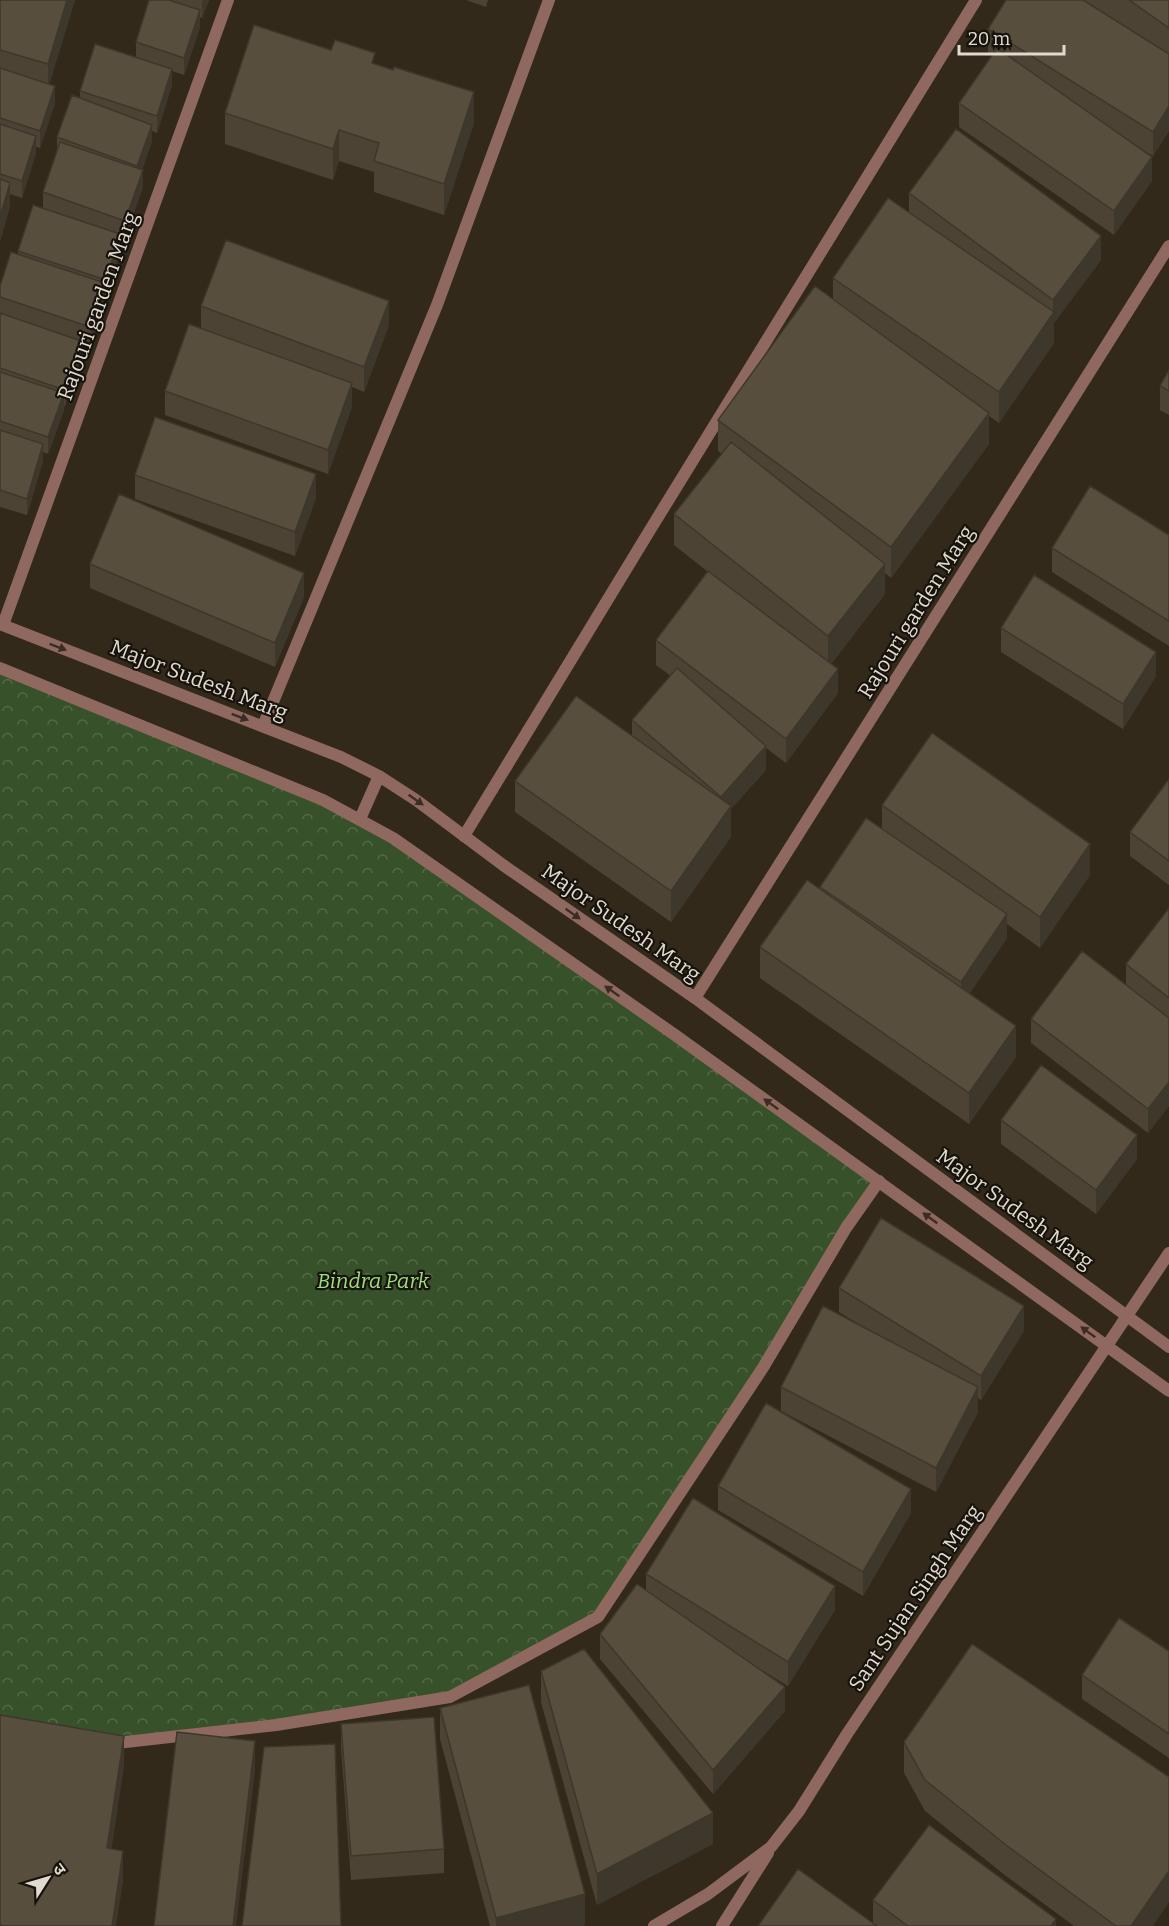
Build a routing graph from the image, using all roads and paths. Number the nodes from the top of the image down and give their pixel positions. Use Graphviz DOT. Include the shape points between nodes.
graph roads {
  1 [pos="228,0"];
  2 [pos="549,0"];
  3 [pos="976,0"];
  4 [pos="1169,246"];
  5 [pos="2,625"];
  6 [pos="0,668"];
  7 [pos="263,726"];
  8 [pos="379,776"];
  9 [pos="360,819"];
  10 [pos="464,836"];
  11 [pos="696,998"];
  12 [pos="879,1181"];
  13 [pos="1169,1253"];
  14 [pos="1126,1315"];
  15 [pos="1108,1346"];
  16 [pos="1169,1347"];
  17 [pos="1169,1391"];
  18 [pos="93,1739"];
  19 [pos="771,1847"];
  20 [pos="654,1926"];
  21 [pos="722,1926"];
  1 -- 5 [label="street, Rajouri garden Marg"];
  2 -- 7 [label="street" via="437,305"];
  3 -- 10 [label="street"];
  4 -- 11 [label="street, Rajouri garden Marg"];
  5 -- 7 [label="street, Major Sudesh Marg, one-way"];
  6 -- 9 [label="street" via="323,800"];
  7 -- 8 [label="street, Major Sudesh Marg"];
  8 -- 9 [label="street"];
  8 -- 10 [label="street, Major Sudesh Marg, one-way"];
  12 -- 9 [label="street, one-way" via="666,1028"];
  10 -- 11 [label="street, Major Sudesh Marg, one-way"];
  11 -- 14 [label="street, Major Sudesh Marg"];
  15 -- 12 [label="street, one-way"];
  12 -- 18 [label="street" via="846,1228 764,1366 598,1617 450,1697 276,1725 117,1743"];
  13 -- 14 [label="street, Sant Sujan Singh Marg"];
  14 -- 15 [label="street, Sant Sujan Singh Marg"];
  14 -- 16 [label="street, Major Sudesh Marg"];
  15 -- 17 [label="street"];
  15 -- 19 [label="street, Sant Sujan Singh Marg" via="799,1811"];
  19 -- 20 [label="street, Sant Sujan Singh Marg"];
  19 -- 21 [label="street"];
}
